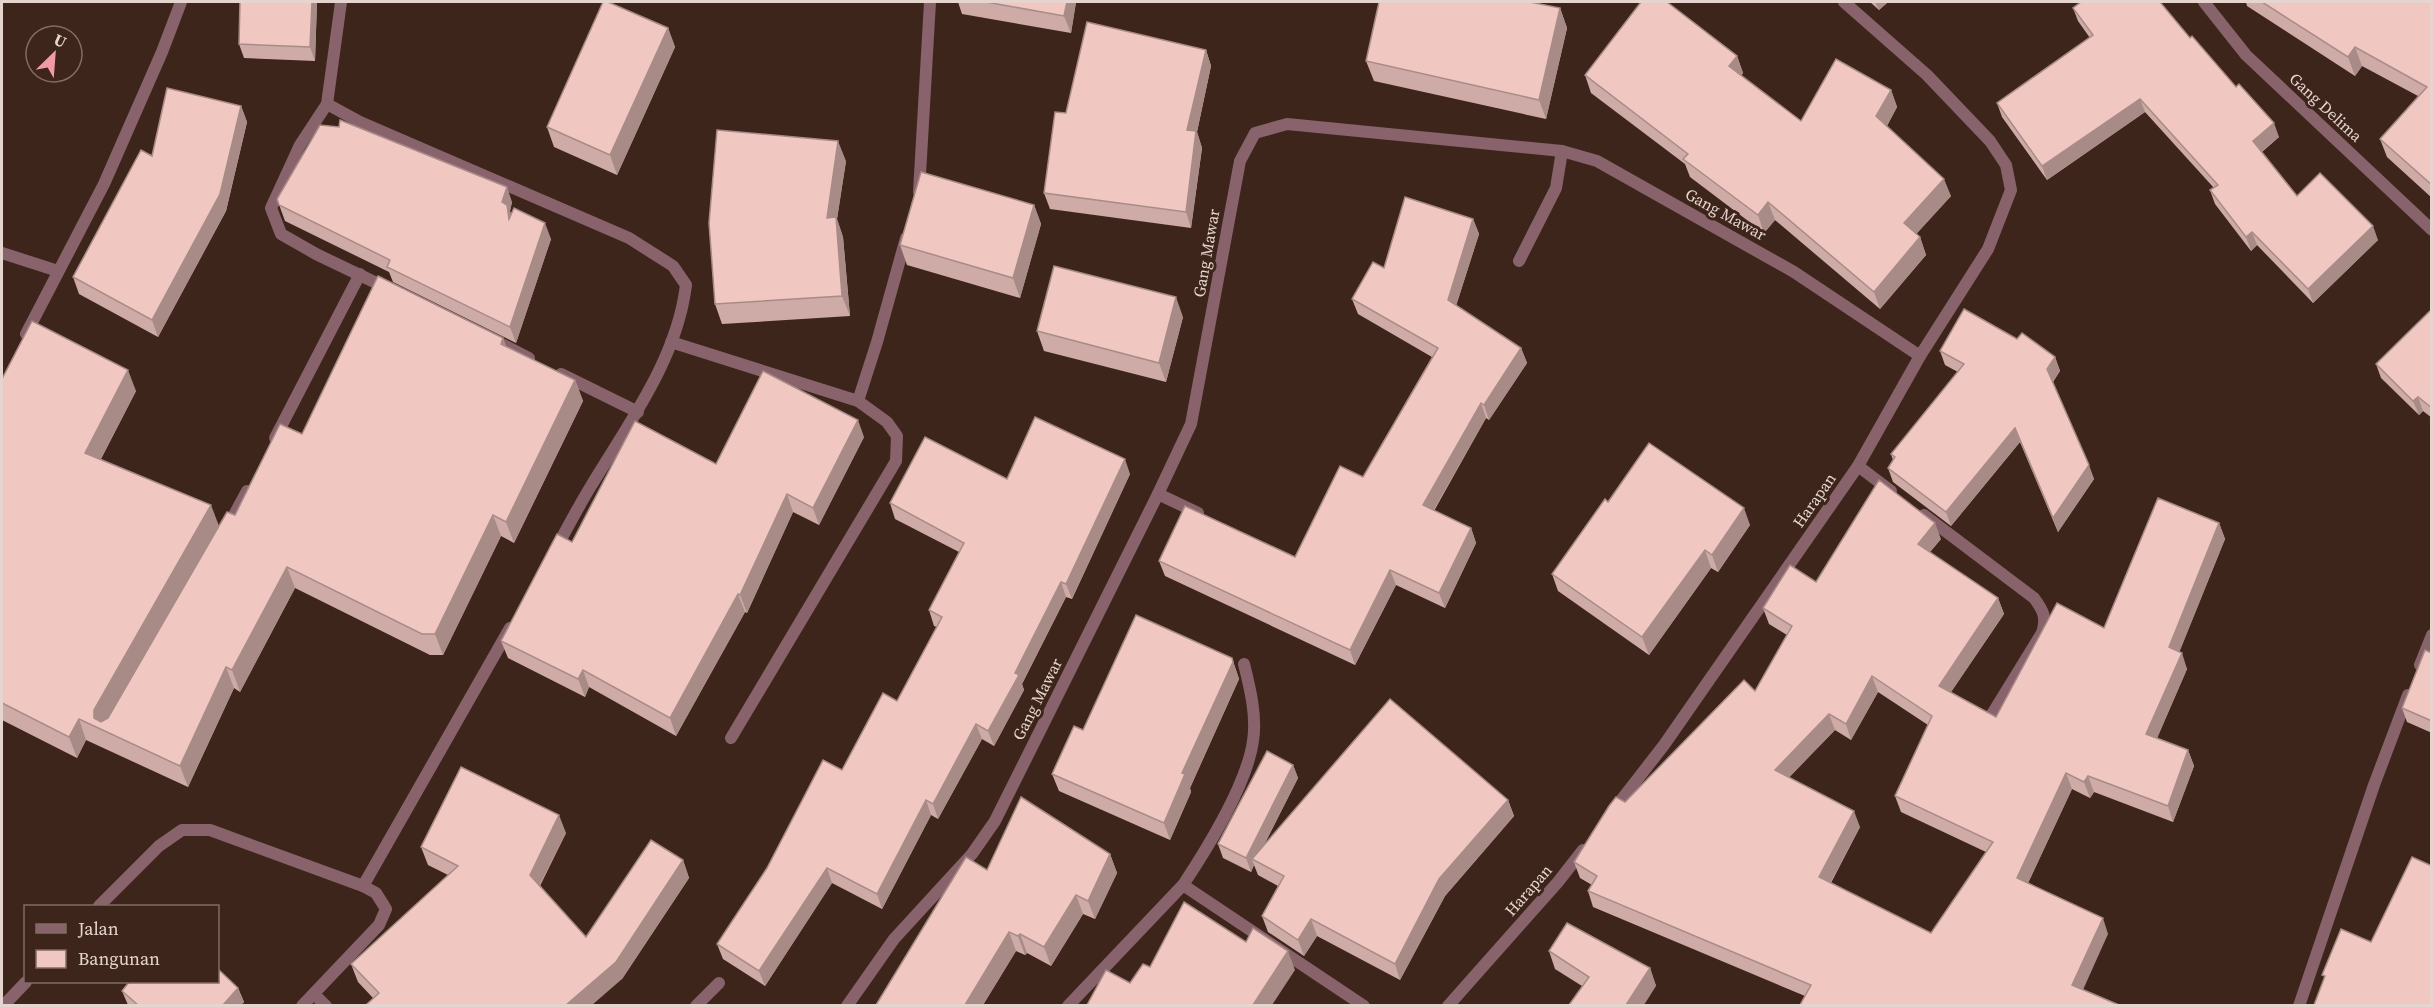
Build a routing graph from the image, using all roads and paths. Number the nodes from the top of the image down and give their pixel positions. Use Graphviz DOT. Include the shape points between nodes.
graph roads {
  1 [pos="181,2"];
  2 [pos="341,2"];
  3 [pos="930,2"];
  4 [pos="1844,2"];
  5 [pos="2204,2"];
  6 [pos="327,104"];
  7 [pos="1562,151"];
  8 [pos="915,205"];
  9 [pos="909,227"];
  10 [pos="2432,230"];
  11 [pos="2,253"];
  12 [pos="1519,261"];
  13 [pos="58,271"];
  14 [pos="360,274"];
  15 [pos="403,295"];
  16 [pos="477,332"];
  17 [pos="22,342"];
  18 [pos="671,342"];
  19 [pos="1920,356"];
  20 [pos="858,401"];
  21 [pos="638,412"];
  22 [pos="268,451"];
  23 [pos="1858,466"];
  24 [pos="252,482"];
  25 [pos="1158,494"];
  26 [pos="1212,520"];
  27 [pos="219,543"];
  28 [pos="550,558"];
  29 [pos="515,620"];
  30 [pos="2432,635"];
  31 [pos="1244,664"];
  32 [pos="1991,716"];
  33 [pos="730,738"];
  34 [pos="1608,818"];
  35 [pos="1594,837"];
  36 [pos="1183,885"];
  37 [pos="363,886"];
  38 [pos="100,905"];
  39 [pos="24,983"];
  40 [pos="718,983"];
  41 [pos="314,993"];
  42 [pos="3,1005"];
  43 [pos="302,1005"];
  44 [pos="326,1005"];
  45 [pos="696,1005"];
  46 [pos="847,1005"];
  47 [pos="1068,1005"];
  48 [pos="1364,1005"];
  49 [pos="1448,1005"];
  50 [pos="2299,1005"];
  1 -- 13 [label="street" via="104,184"];
  2 -- 6 [label="street"];
  3 -- 8 [label="street" via="919,194"];
  4 -- 19 [label="street, Harapan" via="1927,75 1990,141 2006,165 2011,190 1988,249"];
  5 -- 10 [label="street, Gang Delima" via="2246,55"];
  6 -- 14 [label="street" via="300,146 271,208 281,234"];
  6 -- 18 [label="street" via="360,122 629,238 673,266 686,285 683,310"];
  7 -- 12 [label="street" via="1556,188"];
  7 -- 19 [label="street, Gang Mawar" via="1597,161 1794,272"];
  7 -- 25 [label="street, Gang Mawar" via="1287,124 1255,132 1240,161 1191,424"];
  9 -- 20 [label="street"];
  11 -- 13 [label="street"];
  13 -- 17 [label="street"];
  14 -- 15 [label="street"];
  14 -- 22 [label="street"];
  16 -- 21 [label="street"];
  18 -- 20 [label="street"];
  18 -- 21 [label="street"];
  19 -- 23 [label="street, Harapan"];
  20 -- 33 [label="street" via="887,422 897,436 896,461"];
  21 -- 28 [label="street"];
  23 -- 32 [label="street" via="2034,598 2043,611 2046,621 2042,633"];
  23 -- 34 [label="street, Harapan" via="1664,745"];
  24 -- 27 [label="street"];
  25 -- 26 [label="street"];
  25 -- 46 [label="street, Gang Mawar" via="994,821 972,854 894,939"];
  29 -- 37 [label="street"];
  30 -- 50 [label="street" via="2374,785"];
  31 -- 36 [label="street" via="1251,693 1253,742 1242,777 1211,844"];
  35 -- 49 [label="street, Harapan"];
  36 -- 47 [label="street"];
  36 -- 48 [label="street"];
  37 -- 38 [label="street" via="210,830 182,830 159,846"];
  37 -- 41 [label="street" via="376,892 386,909 379,925"];
  39 -- 42 [label="street"];
  40 -- 45 [label="street"];
  41 -- 43 [label="street"];
  41 -- 44 [label="street"];
}
